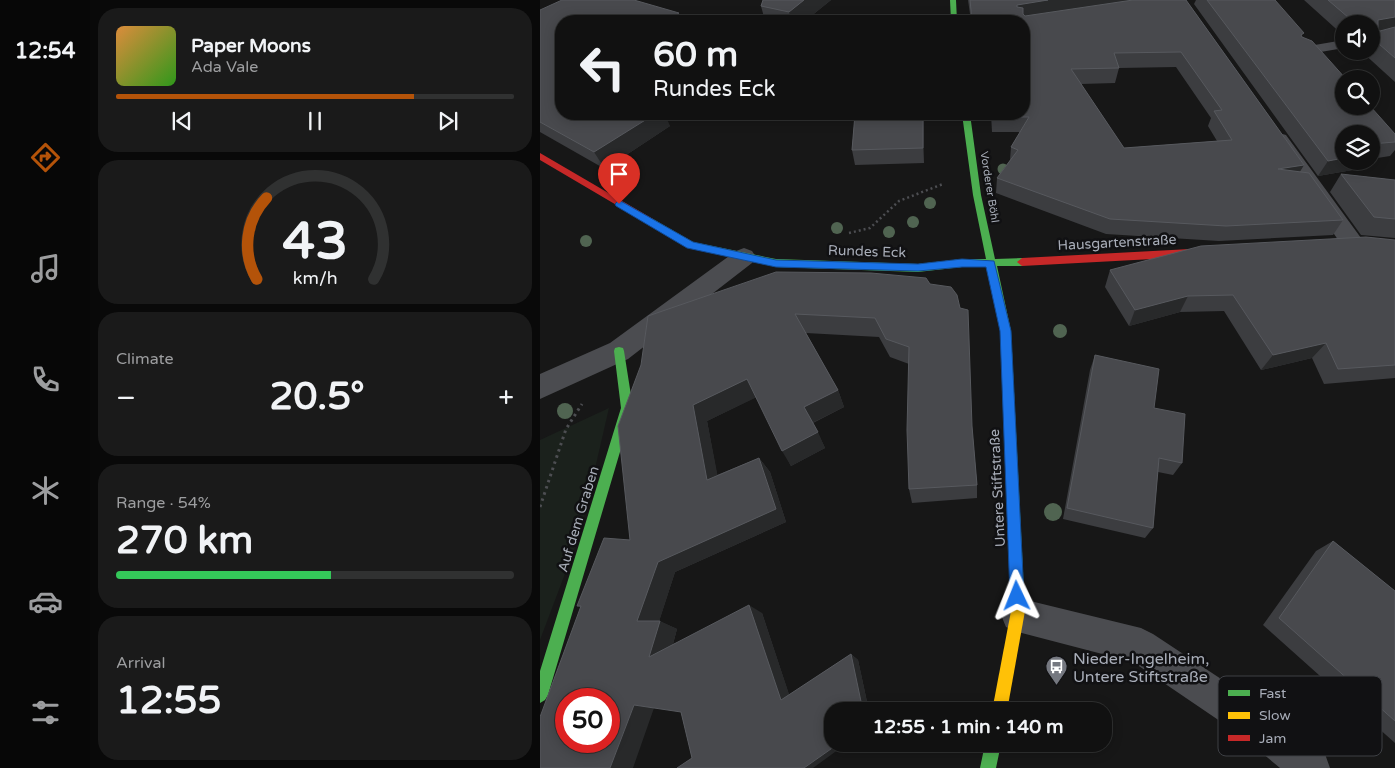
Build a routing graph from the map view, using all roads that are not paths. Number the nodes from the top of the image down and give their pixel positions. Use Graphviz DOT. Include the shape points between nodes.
graph roads {
  1 [pos="953,0"];
  2 [pos="954,15"];
  3 [pos="1335,46"];
  4 [pos="1303,51"];
  5 [pos="967,120"];
  6 [pos="1268,122"];
  7 [pos="540,156"];
  8 [pos="1353,244"];
  9 [pos="1216,251"];
  10 [pos="744,257"];
  11 [pos="990,263"];
  12 [pos="619,350"];
  13 [pos="540,387"];
  14 [pos="1018,615"];
  15 [pos="540,695"];
  16 [pos="1218,698"];
  17 [pos="1001,702"];
  18 [pos="991,752"];
  19 [pos="1296,756"];
  20 [pos="988,768"];
  21 [pos="1311,768"];
  1 -- 2 [label="street"];
  3 -- 4 [label="lane"];
  5 -- 11 [label="street, Vorderer Böhl"];
  6 -- 8 [label="street"];
  7 -- 10 [label="street, Rundes Eck" via="690,245"];
  9 -- 11 [label="street, Hausgartenstraße"];
  10 -- 11 [label="street, Rundes Eck" via="776,263 918,268"];
  10 -- 12 [label="street"];
  11 -- 14 [label="street, Untere Stiftstraße" via="1006,331"];
  12 -- 13 [label="street"];
  12 -- 15 [label="street, Auf dem Graben" via="627,408"];
  14 -- 16 [label="street" via="1141,646"];
  14 -- 17 [label="street, Untere Stiftstraße"];
  18 -- 20 [label="street"];
  19 -- 21 [label="street"];
}
